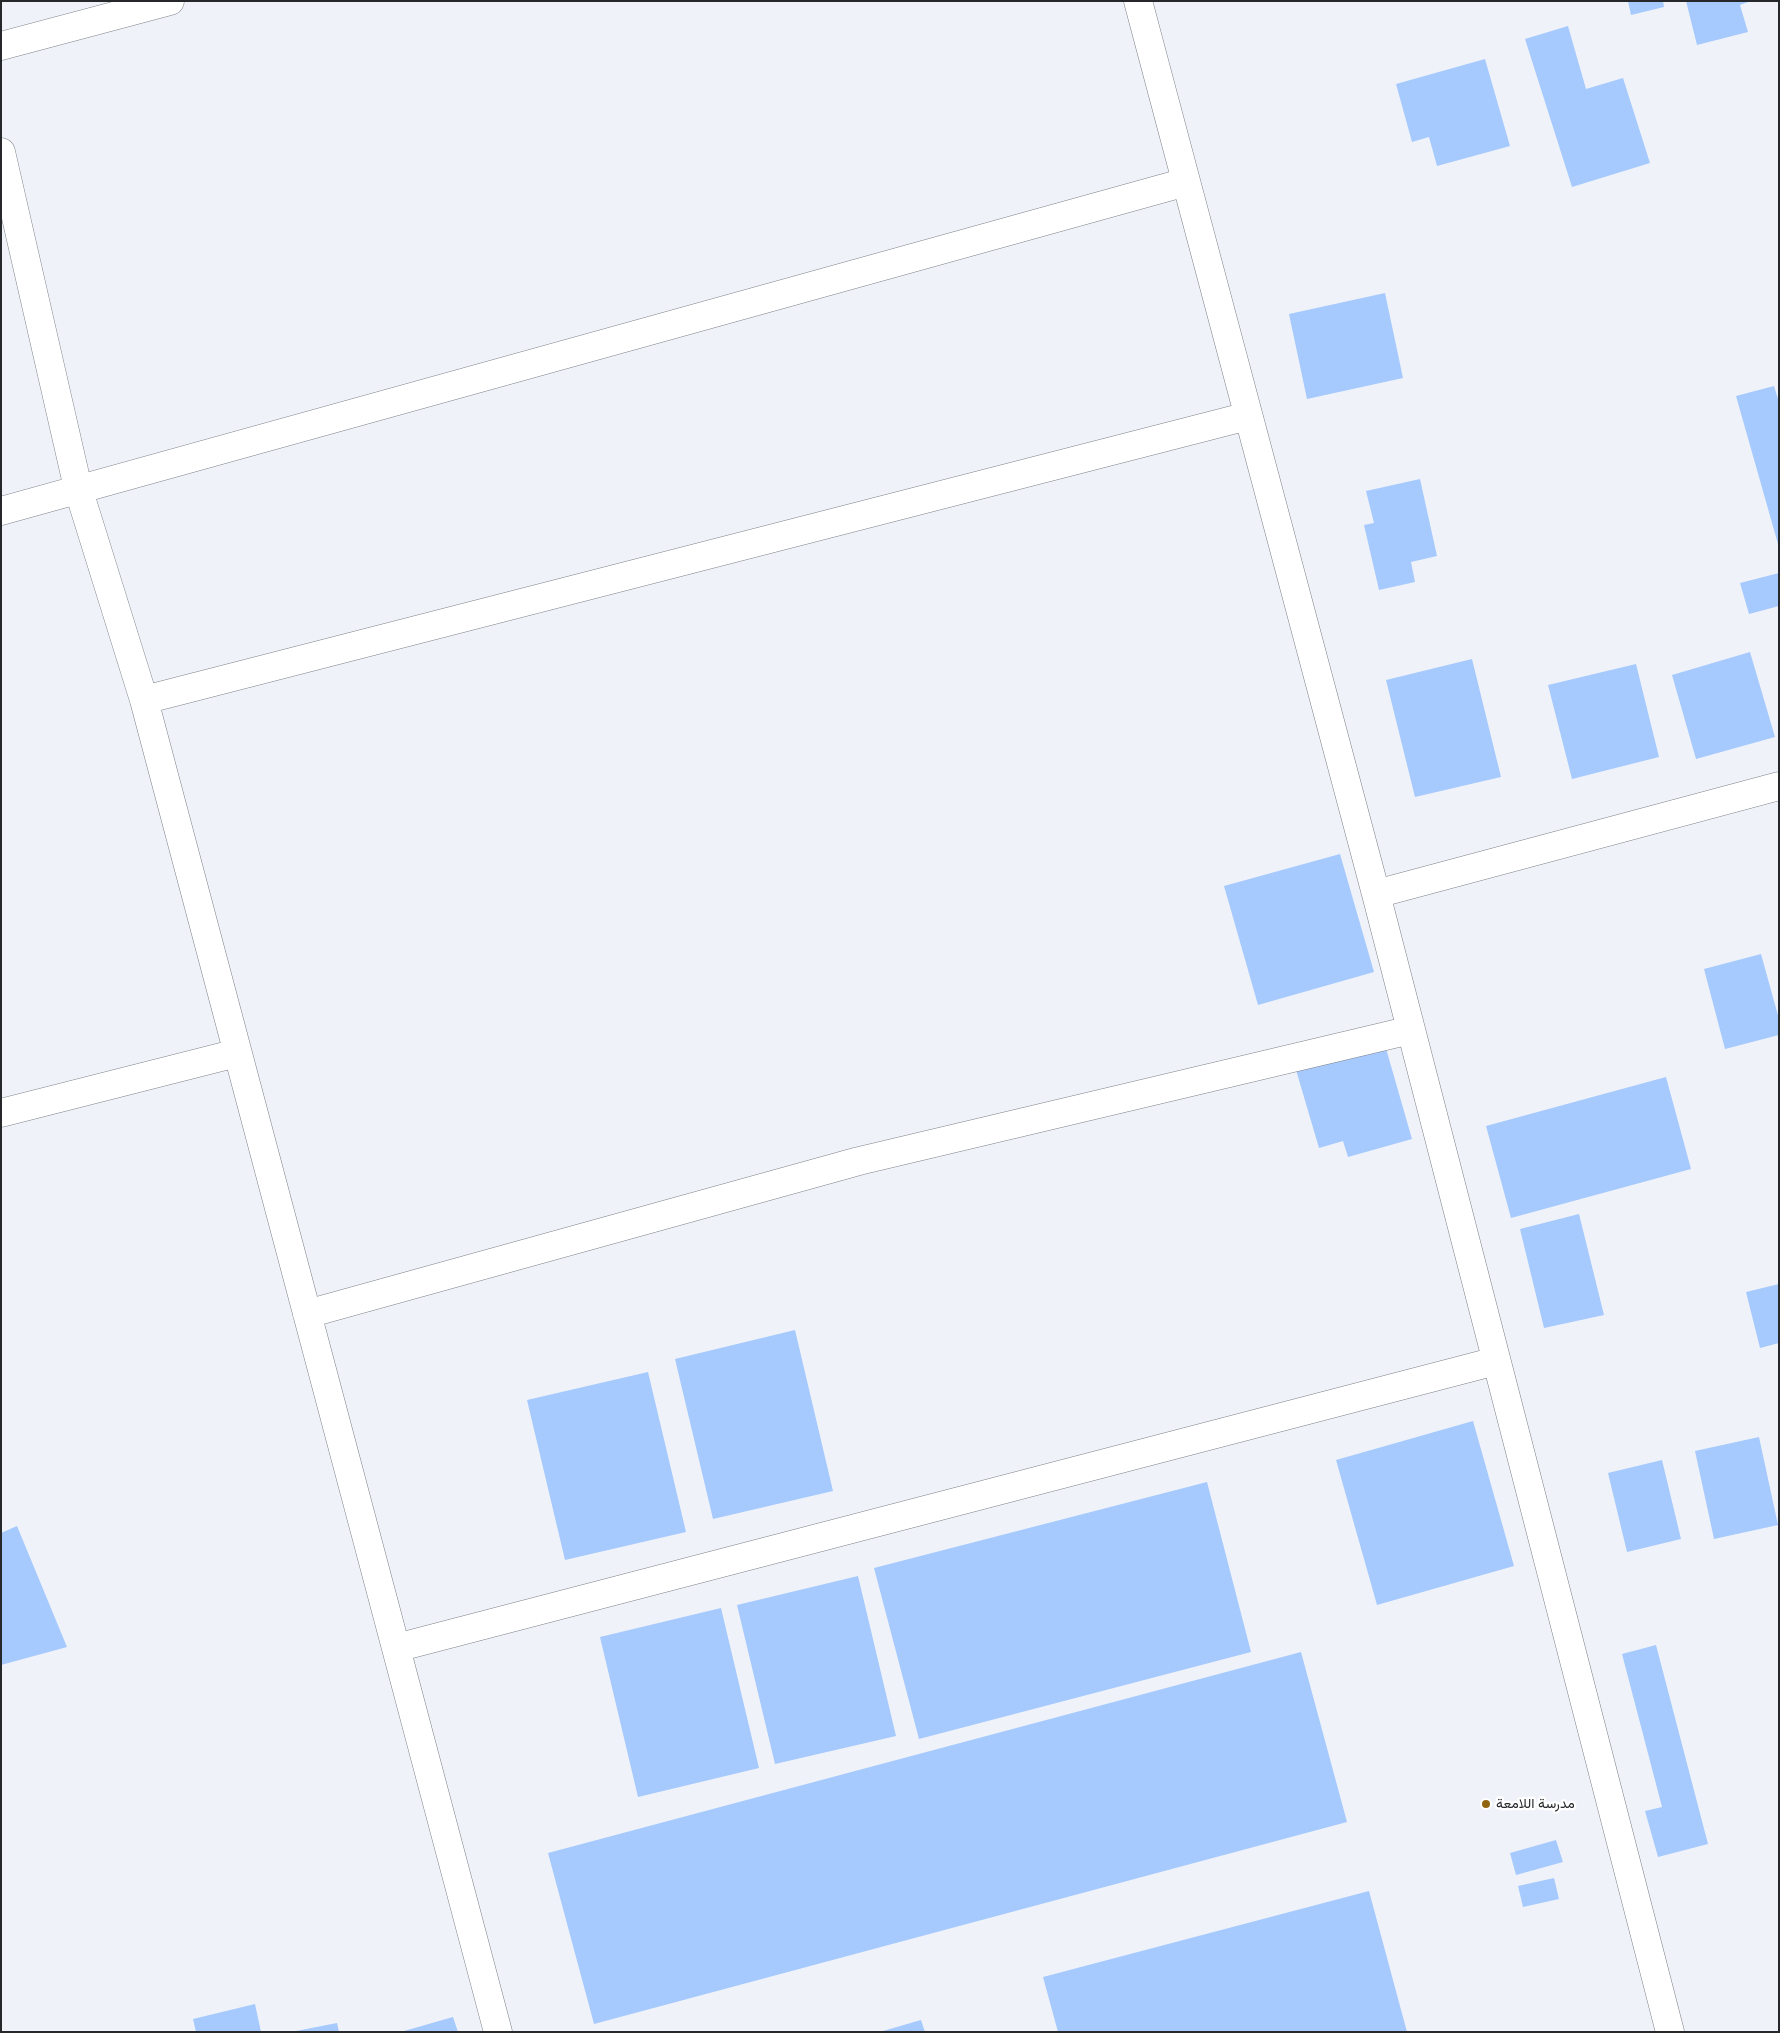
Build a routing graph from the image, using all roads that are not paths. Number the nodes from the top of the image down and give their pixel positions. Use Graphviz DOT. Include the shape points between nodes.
graph roads {
  1 [pos="170,1"];
  2 [pos="1138,1"];
  3 [pos="1,46"];
  4 [pos="1,152"];
  5 [pos="1186,182"];
  6 [pos="1248,416"];
  7 [pos="78,488"];
  8 [pos="1,511"];
  9 [pos="144,700"];
  10 [pos="1779,786"];
  11 [pos="1376,894"];
  12 [pos="1411,1030"];
  13 [pos="237,1053"];
  14 [pos="1,1113"];
  15 [pos="307,1314"];
  16 [pos="1496,1361"];
  17 [pos="396,1648"];
  18 [pos="498,2032"];
  19 [pos="1670,2032"];
  1 -- 3 [label="street"];
  2 -- 5 [label="street"];
  4 -- 7 [label="street"];
  5 -- 6 [label="street"];
  5 -- 7 [label="street"];
  6 -- 9 [label="street"];
  6 -- 11 [label="street"];
  7 -- 8 [label="street"];
  7 -- 9 [label="street"];
  9 -- 13 [label="street"];
  10 -- 11 [label="street"];
  11 -- 12 [label="street"];
  12 -- 15 [label="street" via="859,1161"];
  12 -- 16 [label="street"];
  13 -- 14 [label="street"];
  13 -- 15 [label="street"];
  15 -- 17 [label="street"];
  16 -- 17 [label="street"];
  16 -- 19 [label="street"];
  17 -- 18 [label="street"];
}
